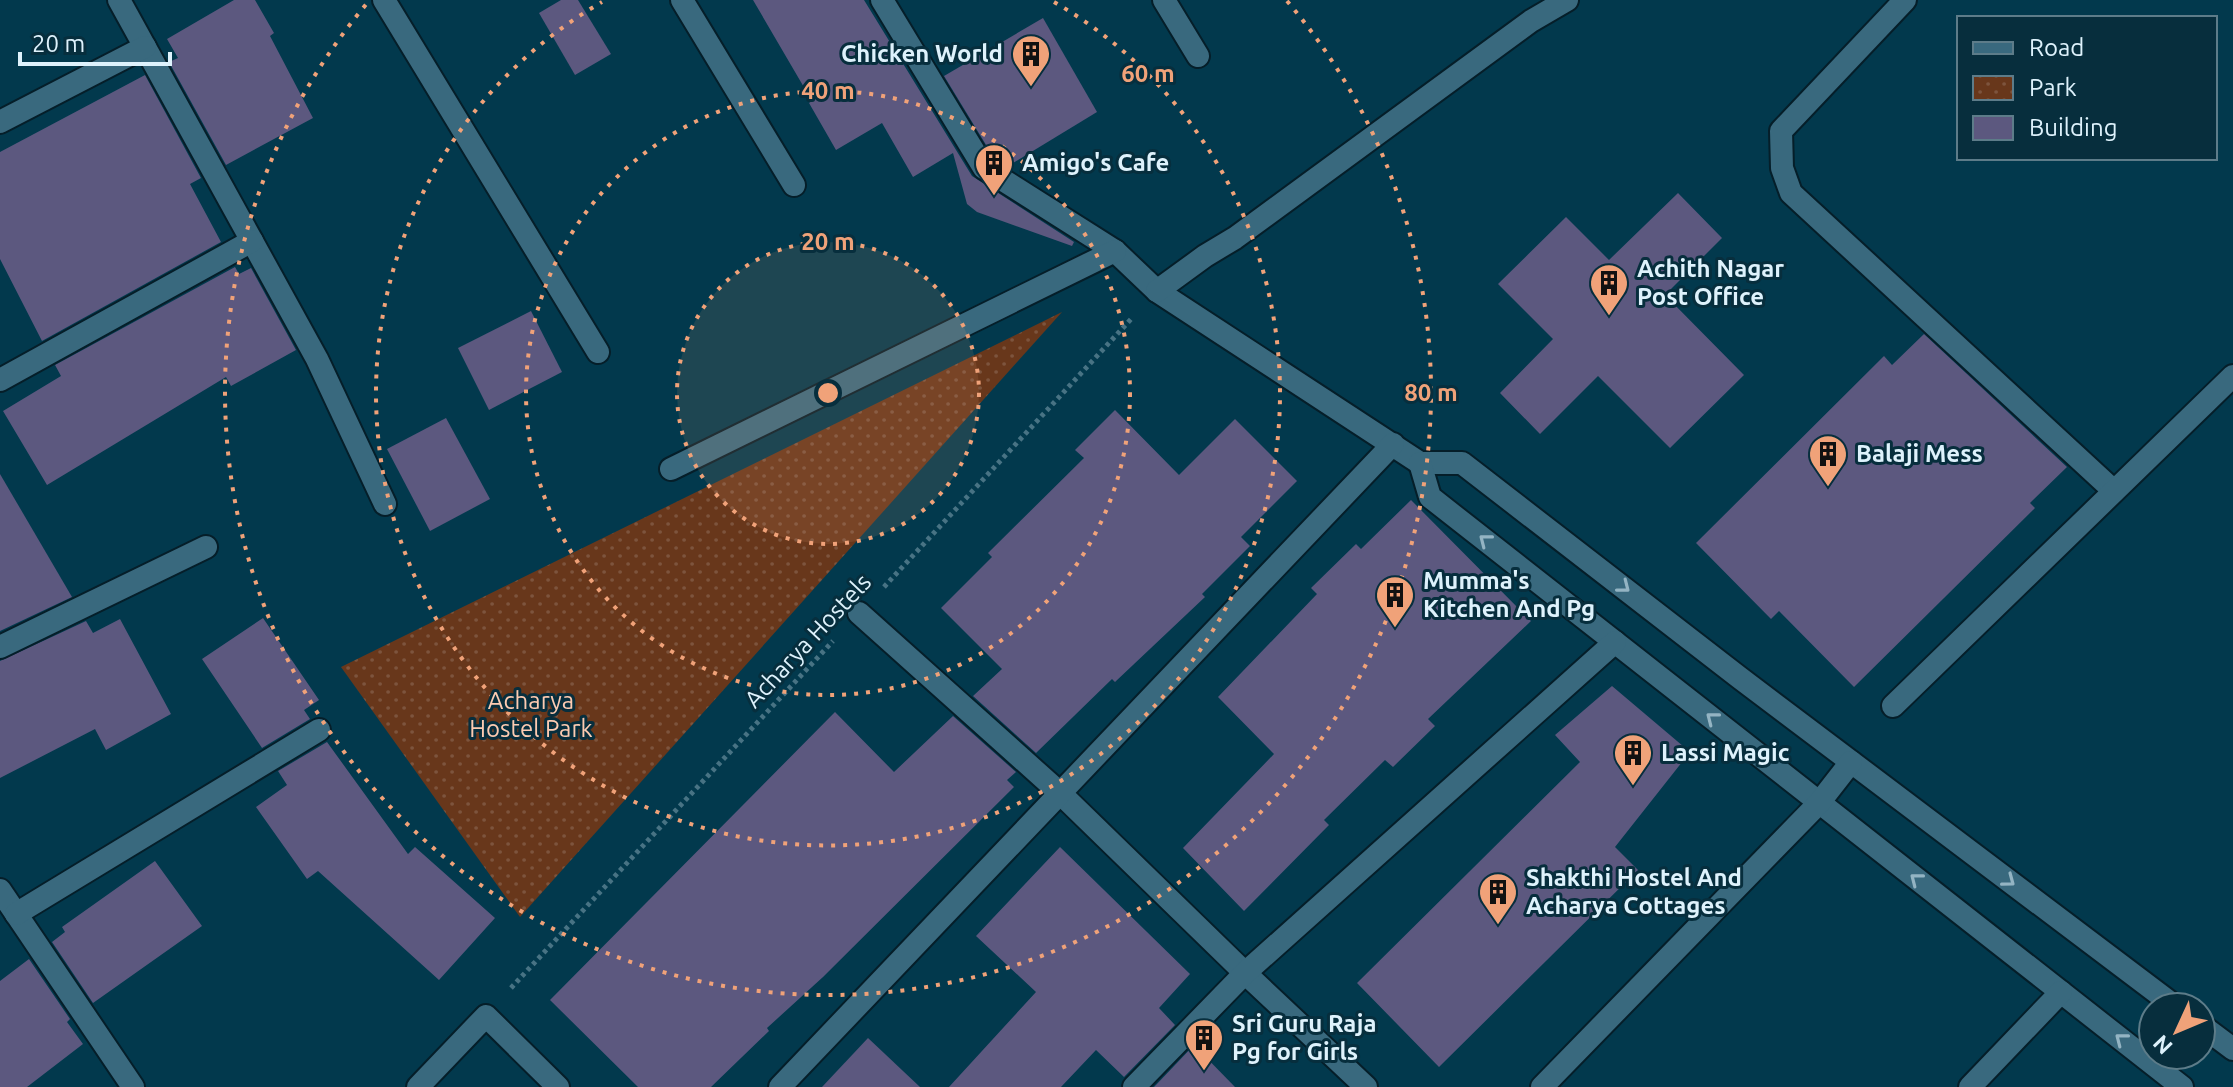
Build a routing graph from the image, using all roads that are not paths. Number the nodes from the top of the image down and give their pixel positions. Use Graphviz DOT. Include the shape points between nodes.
graph roads {
  1 [pos="119,0"];
  2 [pos="384,0"];
  3 [pos="682,0"];
  4 [pos="882,0"];
  5 [pos="1164,0"];
  6 [pos="1567,0"];
  7 [pos="1905,0"];
  8 [pos="145,47"];
  9 [pos="1198,56"];
  10 [pos="0,122"];
  11 [pos="794,185"];
  12 [pos="252,241"];
  13 [pos="1115,251"];
  14 [pos="1157,291"];
  15 [pos="598,352"];
  16 [pos="2233,376"];
  17 [pos="0,380"];
  18 [pos="1393,444"];
  19 [pos="1420,463"];
  20 [pos="671,469"];
  21 [pos="2114,491"];
  22 [pos="385,504"];
  23 [pos="206,547"];
  24 [pos="859,613"];
  25 [pos="1615,642"];
  26 [pos="0,647"];
  27 [pos="1893,706"];
  28 [pos="319,730"];
  29 [pos="1851,762"];
  30 [pos="1060,793"];
  31 [pos="1819,803"];
  32 [pos="0,890"];
  33 [pos="16,914"];
  34 [pos="1245,973"];
  35 [pos="2155,991"];
  36 [pos="2061,992"];
  37 [pos="133,1087"];
  38 [pos="418,1087"];
  39 [pos="558,1087"];
  40 [pos="780,1087"];
  41 [pos="1134,1087"];
  42 [pos="1366,1087"];
  43 [pos="1542,1087"];
  44 [pos="1970,1087"];
  45 [pos="2182,1087"];
  1 -- 8 [label="street"];
  2 -- 15 [label="street"];
  3 -- 11 [label="street"];
  4 -- 13 [label="street" via="984,168"];
  5 -- 9 [label="street"];
  6 -- 14 [label="street"];
  7 -- 21 [label="street" via="1781,131 1782,168 1791,193"];
  8 -- 10 [label="street"];
  8 -- 12 [label="street"];
  12 -- 17 [label="street"];
  12 -- 22 [label="street" via="317,359"];
  13 -- 14 [label="street"];
  13 -- 20 [label="street"];
  14 -- 18 [label="street"];
  16 -- 21 [label="street"];
  18 -- 19 [label="street"];
  18 -- 30 [label="street"];
  25 -- 19 [label="street, one-way" via="1430,497"];
  19 -- 29 [label="street, one-way" via="1462,463"];
  21 -- 27 [label="street"];
  23 -- 26 [label="street"];
  24 -- 30 [label="street"];
  31 -- 25 [label="street, one-way"];
  25 -- 34 [label="street"];
  28 -- 33 [label="street"];
  29 -- 31 [label="street"];
  29 -- 35 [label="street, one-way"];
  30 -- 34 [label="street"];
  30 -- 40 [label="street"];
  36 -- 31 [label="street, one-way"];
  31 -- 43 [label="street"];
  32 -- 33 [label="street"];
  33 -- 37 [label="street"];
  34 -- 41 [label="street"];
  34 -- 42 [label="street"];
  36 -- 44 [label="street"];
  45 -- 36 [label="street, one-way"];
  38 -- 39 [label="street" via="486,1016"];
}
